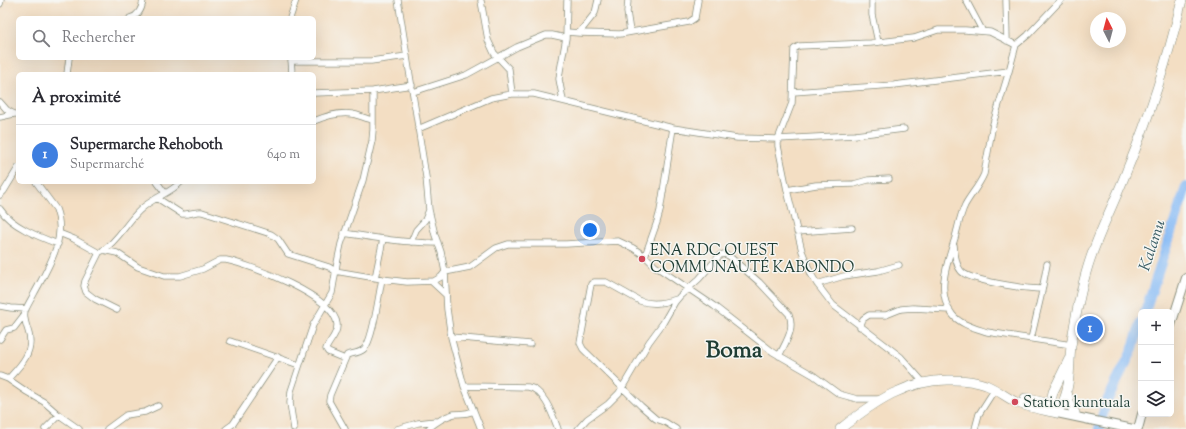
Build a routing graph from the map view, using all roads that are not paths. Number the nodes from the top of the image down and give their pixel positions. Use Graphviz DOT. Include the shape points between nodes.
graph roads {
  1 [pos="1,0"];
  2 [pos="143,0"];
  3 [pos="296,0"];
  4 [pos="398,0"];
  5 [pos="567,0"];
  6 [pos="598,0"];
  7 [pos="628,0"];
  8 [pos="698,0"];
  9 [pos="872,0"];
  10 [pos="966,0"];
  11 [pos="1006,0"];
  12 [pos="1061,0"];
  13 [pos="1182,0"];
  14 [pos="481,1"];
  15 [pos="0,4"];
  16 [pos="135,16"];
  17 [pos="291,16"];
  18 [pos="982,30"];
  19 [pos="630,32"];
  20 [pos="579,33"];
  21 [pos="566,35"];
  22 [pos="1007,41"];
  23 [pos="878,42"];
  24 [pos="1016,45"];
  25 [pos="407,56"];
  26 [pos="498,58"];
  27 [pos="69,60"];
  28 [pos="291,60"];
  29 [pos="316,60"];
  30 [pos="1009,71"];
  31 [pos="67,72"];
  32 [pos="292,72"];
  33 [pos="412,85"];
  34 [pos="372,91"];
  35 [pos="413,92"];
  36 [pos="794,92"];
  37 [pos="316,94"];
  38 [pos="512,94"];
  39 [pos="563,100"];
  40 [pos="0,102"];
  41 [pos="16,114"];
  42 [pos="0,117"];
  43 [pos="316,120"];
  44 [pos="373,120"];
  45 [pos="418,128"];
  46 [pos="673,128"];
  47 [pos="904,129"];
  48 [pos="778,139"];
  49 [pos="16,171"];
  50 [pos="889,179"];
  51 [pos="37,184"];
  52 [pos="159,184"];
  53 [pos="178,184"];
  54 [pos="786,190"];
  55 [pos="165,193"];
  56 [pos="0,195"];
  57 [pos="157,198"];
  58 [pos="0,209"];
  59 [pos="429,210"];
  60 [pos="852,228"];
  61 [pos="797,232"];
  62 [pos="344,233"];
  63 [pos="59,234"];
  64 [pos="383,239"];
  65 [pos="411,242"];
  66 [pos="438,243"];
  67 [pos="58,244"];
  68 [pos="953,244"];
  69 [pos="101,251"];
  70 [pos="644,256"];
  71 [pos="1047,264"];
  72 [pos="900,265"];
  73 [pos="335,271"];
  74 [pos="445,272"];
  75 [pos="1186,278"];
  76 [pos="378,279"];
  77 [pos="432,282"];
  78 [pos="817,284"];
  79 [pos="688,289"];
  80 [pos="1042,289"];
  81 [pos="446,295"];
  82 [pos="677,299"];
  83 [pos="325,305"];
  84 [pos="0,306"];
  85 [pos="117,310"];
  86 [pos="949,310"];
  87 [pos="25,312"];
  88 [pos="1174,316"];
  89 [pos="860,327"];
  90 [pos="451,337"];
  91 [pos="0,339"];
  92 [pos="1031,339"];
  93 [pos="230,341"];
  94 [pos="530,344"];
  95 [pos="1072,345"];
  96 [pos="779,356"];
  97 [pos="1070,356"];
  98 [pos="278,357"];
  99 [pos="345,359"];
  100 [pos="299,365"];
  101 [pos="0,376"];
  102 [pos="8,379"];
  103 [pos="922,382"];
  104 [pos="464,386"];
  105 [pos="622,389"];
  106 [pos="995,389"];
  107 [pos="1067,391"];
  108 [pos="1053,392"];
  109 [pos="1007,396"];
  110 [pos="858,399"];
  111 [pos="880,399"];
  112 [pos="1036,401"];
  113 [pos="158,406"];
  114 [pos="1054,409"];
  115 [pos="473,411"];
  116 [pos="863,411"];
  117 [pos="1075,413"];
  118 [pos="59,416"];
  119 [pos="1141,417"];
  120 [pos="1086,419"];
  121 [pos="436,421"];
  122 [pos="229,428"];
  123 [pos="45,429"];
  124 [pos="79,429"];
  125 [pos="107,429"];
  126 [pos="294,429"];
  127 [pos="345,429"];
  128 [pos="397,429"];
  129 [pos="428,429"];
  130 [pos="481,429"];
  131 [pos="558,429"];
  132 [pos="578,429"];
  133 [pos="676,429"];
  134 [pos="840,429"];
  135 [pos="975,429"];
  136 [pos="1133,429"];
  137 [pos="1138,429"];
  1 -- 15 [label="street"];
  2 -- 16 [label="street" via="140,12"];
  3 -- 17 [label="street"];
  4 -- 25 [label="street"];
  5 -- 21 [label="street"];
  6 -- 20 [label="street" via="595,13"];
  7 -- 19 [label="street"];
  8 -- 19 [label="street" via="695,18 691,22"];
  9 -- 23 [label="street" via="872,15"];
  10 -- 18 [label="street"];
  11 -- 22 [label="street"];
  12 -- 24 [label="street"];
  13 -- 95 [label="highway" via="1152,105 1088,265"];
  14 -- 26 [label="street" via="488,40"];
  18 -- 22 [label="street"];
  18 -- 23 [label="street" via="938,30 914,38"];
  19 -- 20 [label="street"];
  20 -- 21 [label="street"];
  21 -- 26 [label="street" via="546,35"];
  21 -- 39 [label="street" via="559,78"];
  22 -- 24 [label="street"];
  23 -- 36 [label="street" via="795,47"];
  24 -- 30 [label="street"];
  25 -- 29 [label="street" via="371,61"];
  25 -- 33 [label="street"];
  26 -- 35 [label="street" via="466,75"];
  26 -- 38 [label="street" via="509,68"];
  27 -- 31 [label="street"];
  28 -- 32 [label="street"];
  30 -- 36 [label="street" via="894,85"];
  30 -- 68 [label="street" via="993,124 984,174 965,204"];
  33 -- 34 [label="street"];
  33 -- 35 [label="street"];
  34 -- 37 [label="street"];
  34 -- 44 [label="street"];
  35 -- 45 [label="street"];
  36 -- 48 [label="street"];
  38 -- 39 [label="street" via="534,94"];
  38 -- 45 [label="street" via="491,98"];
  39 -- 46 [label="street"];
  40 -- 41 [label="street" via="7,110"];
  41 -- 42 [label="street"];
  43 -- 44 [label="street" via="342,113"];
  44 -- 62 [label="street" via="372,141 365,170"];
  45 -- 59 [label="street"];
  46 -- 48 [label="street" via="737,138"];
  46 -- 70 [label="street" via="660,211"];
  47 -- 48 [label="street" via="855,135"];
  48 -- 54 [label="street"];
  49 -- 56 [label="street"];
  50 -- 54 [label="street"];
  51 -- 63 [label="street" via="56,209"];
  52 -- 55 [label="street"];
  53 -- 55 [label="street"];
  54 -- 61 [label="street"];
  55 -- 57 [label="street"];
  57 -- 69 [label="street" via="139,210 111,244"];
  57 -- 73 [label="street" via="182,214 202,212 271,234 278,239 288,254"];
  58 -- 67 [label="street" via="30,232"];
  59 -- 65 [label="street"];
  59 -- 66 [label="street"];
  60 -- 61 [label="street"];
  61 -- 78 [label="street" via="804,256"];
  62 -- 64 [label="street"];
  62 -- 73 [label="street"];
  63 -- 67 [label="street"];
  63 -- 69 [label="street"];
  64 -- 65 [label="street"];
  64 -- 76 [label="street"];
  65 -- 66 [label="street"];
  66 -- 74 [label="street"];
  67 -- 87 [label="street"];
  68 -- 80 [label="street" via="958,265 965,275 1010,286"];
  68 -- 86 [label="street" via="944,284"];
  69 -- 83 [label="street" via="117,253 138,267 164,276 180,276 203,269 220,260 229,260 272,275"];
  69 -- 85 [label="street" via="84,286 86,292 95,299"];
  70 -- 74 [label="street" via="618,241 508,244 496,248 470,267"];
  70 -- 79 [label="street"];
  71 -- 80 [label="street"];
  72 -- 78 [label="street"];
  73 -- 76 [label="street"];
  73 -- 83 [label="street" via="332,292"];
  74 -- 77 [label="street"];
  74 -- 81 [label="street"];
  75 -- 88 [label="main road"];
  76 -- 77 [label="street"];
  76 -- 99 [label="street" via="373,324 367,346 360,352 347,354"];
  77 -- 81 [label="street"];
  78 -- 89 [label="street" via="833,305"];
  79 -- 82 [label="street"];
  79 -- 96 [label="street"];
  79 -- 96 [label="street" via="720,255 729,256 759,282 789,314 792,321 791,330"];
  80 -- 92 [label="street"];
  81 -- 90 [label="street"];
  82 -- 105 [label="street"];
  82 -- 105 [label="street" via="662,304 645,302 606,282 596,281 591,284 581,346"];
  83 -- 99 [label="street" via="337,324 334,336 326,349"];
  83 -- 100 [label="street" via="313,325"];
  84 -- 87 [label="street"];
  86 -- 89 [label="street" via="913,308 901,309 886,315 868,315"];
  86 -- 92 [label="street" via="956,319 975,328"];
  87 -- 91 [label="street" via="14,328 7,329"];
  87 -- 102 [label="street" via="30,347 25,359"];
  89 -- 103 [label="street" via="901,357"];
  90 -- 94 [label="street"];
  90 -- 104 [label="street"];
  92 -- 95 [label="street"];
  93 -- 98 [label="street"];
  95 -- 97 [label="highway"];
  96 -- 110 [label="street" via="813,374 840,394"];
  97 -- 107 [label="highway"];
  97 -- 108 [label="highway"];
  98 -- 100 [label="street"];
  98 -- 122 [label="street"];
  99 -- 127 [label="street" via="329,401"];
  100 -- 126 [label="street" via="290,397"];
  101 -- 102 [label="street"];
  102 -- 118 [label="street" via="44,402"];
  103 -- 106 [label="highway" via="943,379 971,381"];
  103 -- 111 [label="highway"];
  104 -- 115 [label="street"];
  104 -- 131 [label="street" via="537,389"];
  105 -- 132 [label="street" via="614,399"];
  105 -- 133 [label="street" via="656,419"];
  106 -- 109 [label="highway"];
  106 -- 135 [label="street" via="978,414"];
  107 -- 114 [label="highway"];
  107 -- 117 [label="highway"];
  108 -- 112 [label="highway"];
  108 -- 114 [label="highway"];
  109 -- 112 [label="highway"];
  109 -- 114 [label="highway" via="1018,402"];
  110 -- 111 [label="street"];
  110 -- 116 [label="street"];
  111 -- 116 [label="highway"];
  112 -- 114 [label="highway"];
  113 -- 125 [label="street" via="145,412 126,415"];
  114 -- 117 [label="main road"];
  114 -- 120 [label="main road"];
  115 -- 121 [label="street" via="453,414"];
  115 -- 130 [label="street"];
  116 -- 134 [label="highway"];
  117 -- 120 [label="main road"];
  118 -- 123 [label="street"];
  118 -- 124 [label="street"];
  119 -- 137 [label="main road"];
  120 -- 136 [label="main road"];
  121 -- 128 [label="street"];
  121 -- 129 [label="street"];
}
